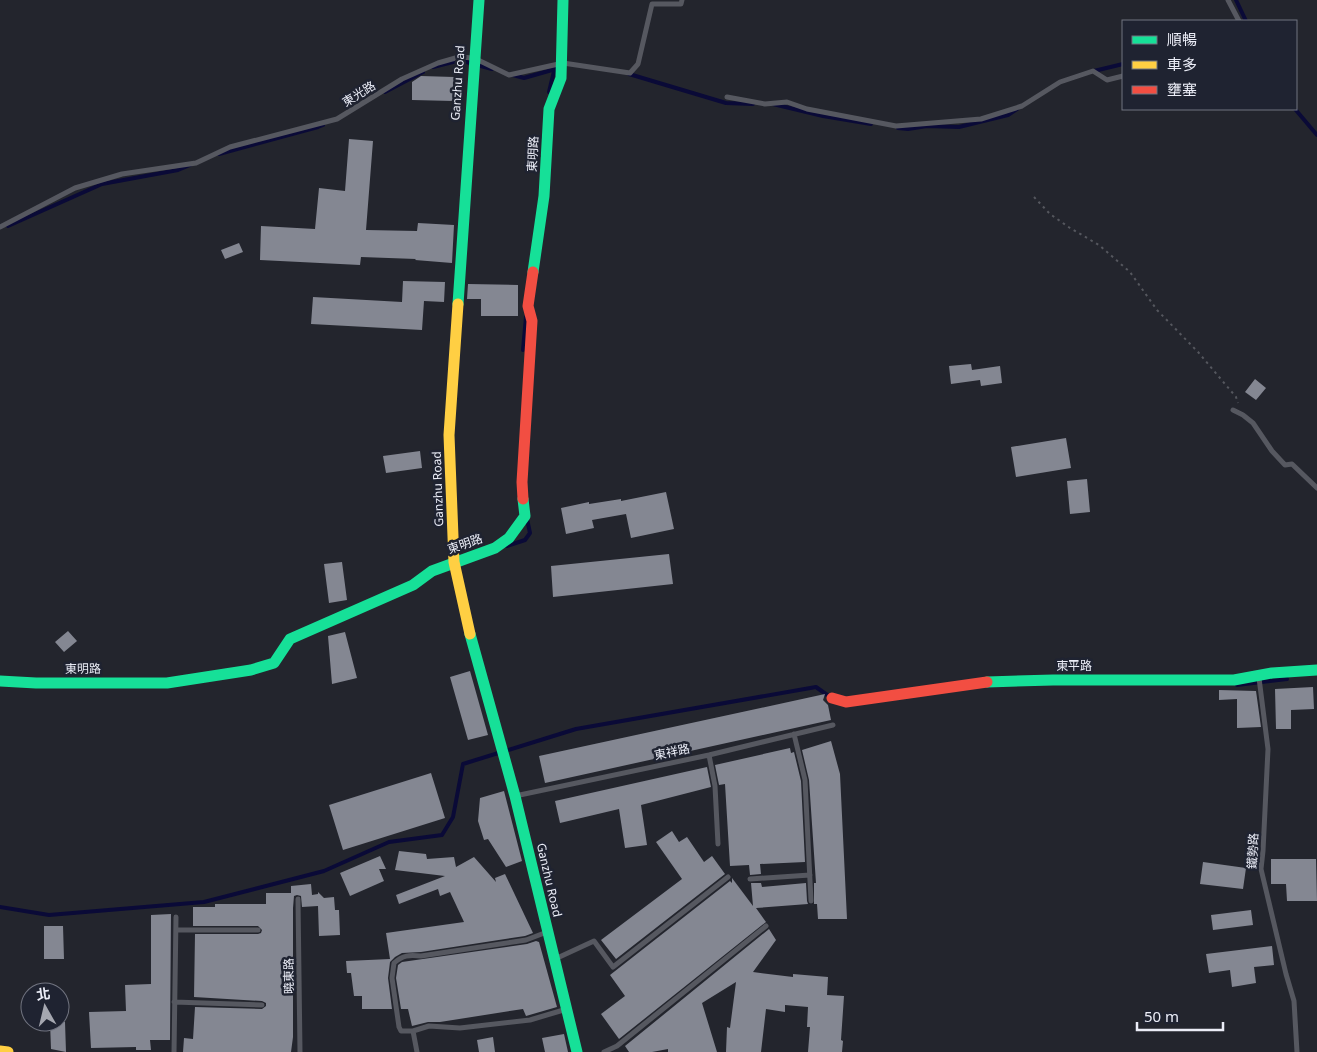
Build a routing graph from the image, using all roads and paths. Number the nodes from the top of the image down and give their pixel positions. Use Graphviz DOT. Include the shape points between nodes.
graph roads {
  1 [pos="479,0"];
  2 [pos="563,0"];
  3 [pos="682,0"];
  4 [pos="1228,0"];
  5 [pos="1239,20"];
  6 [pos="474,58"];
  7 [pos="562,63"];
  8 [pos="1122,76"];
  9 [pos="727,97"];
  10 [pos="1034,197"];
  11 [pos="0,227"];
  12 [pos="1233,410"];
  13 [pos="1243,414"];
  14 [pos="1317,488"];
  15 [pos="454,562"];
  16 [pos="1317,670"];
  17 [pos="1258,676"];
  18 [pos="0,681"];
  19 [pos="832,698"];
  20 [pos="833,725"];
  21 [pos="794,734"];
  22 [pos="709,755"];
  23 [pos="515,796"];
  24 [pos="718,844"];
  25 [pos="810,875"];
  26 [pos="728,877"];
  27 [pos="750,879"];
  28 [pos="298,899"];
  29 [pos="811,901"];
  30 [pos="176,917"];
  31 [pos="766,926"];
  32 [pos="176,930"];
  33 [pos="258,930"];
  34 [pos="548,932"];
  35 [pos="554,960"];
  36 [pos="174,1002"];
  37 [pos="262,1005"];
  38 [pos="567,1009"];
  39 [pos="413,1031"];
  40 [pos="0,1051"];
  41 [pos="8,1052"];
  42 [pos="174,1052"];
  43 [pos="300,1052"];
  44 [pos="417,1052"];
  45 [pos="577,1052"];
  46 [pos="604,1052"];
  47 [pos="1297,1052"];
  1 -- 6 [label="street, Ganzhu Road"];
  2 -- 7 [label="street, 東明路"];
  3 -- 7 [label="lane" via="681,4 652,4 638,64 630,73"];
  4 -- 5 [label="lane"];
  6 -- 7 [label="lane" via="509,75"];
  6 -- 11 [label="lane, 東光路" via="459,57 402,79 337,119 230,147 196,162 122,174 75,188"];
  6 -- 15 [label="street, Ganzhu Road" via="449,435"];
  7 -- 15 [label="street, 東明路" via="561,78 549,109 544,196 528,306 532,321 522,482 525,516 509,538 496,548"];
  8 -- 9 [label="lane" via="1107,80 1093,71 1060,82 1022,106 981,119 896,126 807,109 787,102 765,104"];
  10 -- 13 [label="path" via="1050,214 1099,245 1130,272 1157,310 1236,397"];
  12 -- 13 [label="lane"];
  13 -- 14 [label="lane" via="1285,465 1292,464"];
  15 -- 18 [label="street, 東明路" via="432,571 413,585 290,640 274,663 251,670 166,683"];
  15 -- 23 [label="street, Ganzhu Road"];
  16 -- 17 [label="street, 東平路"];
  17 -- 19 [label="street, 東平路" via="1234,680 993,682 846,702"];
  17 -- 47 [label="lane, 鐵勢路" via="1268,749 1261,869 1294,1001"];
  20 -- 21 [label="lane, 東祥路"];
  21 -- 22 [label="lane, 東祥路"];
  21 -- 25 [label="lane" via="805,780"];
  22 -- 23 [label="lane, 東祥路"];
  22 -- 24 [label="lane" via="715,786"];
  23 -- 34 [label="street, Ganzhu Road"];
  25 -- 27 [label="lane"];
  25 -- 29 [label="lane"];
  26 -- 35 [label="lane" via="613,967 594,941"];
  28 -- 43 [label="lane, 曉東路"];
  30 -- 32 [label="lane"];
  31 -- 46 [label="lane" via="616,1046"];
  32 -- 33 [label="lane"];
  32 -- 36 [label="lane"];
  34 -- 35 [label="street, Ganzhu Road"];
  34 -- 39 [label="lane" via="526,940 401,957 394,963 392,978 398,1020 401,1031"];
  35 -- 38 [label="street, Ganzhu Road"];
  36 -- 37 [label="lane"];
  36 -- 42 [label="lane"];
  38 -- 39 [label="lane" via="530,1020 460,1028 429,1026"];
  38 -- 45 [label="street, Ganzhu Road"];
  39 -- 44 [label="lane"];
  40 -- 41 [label="street"];
}
